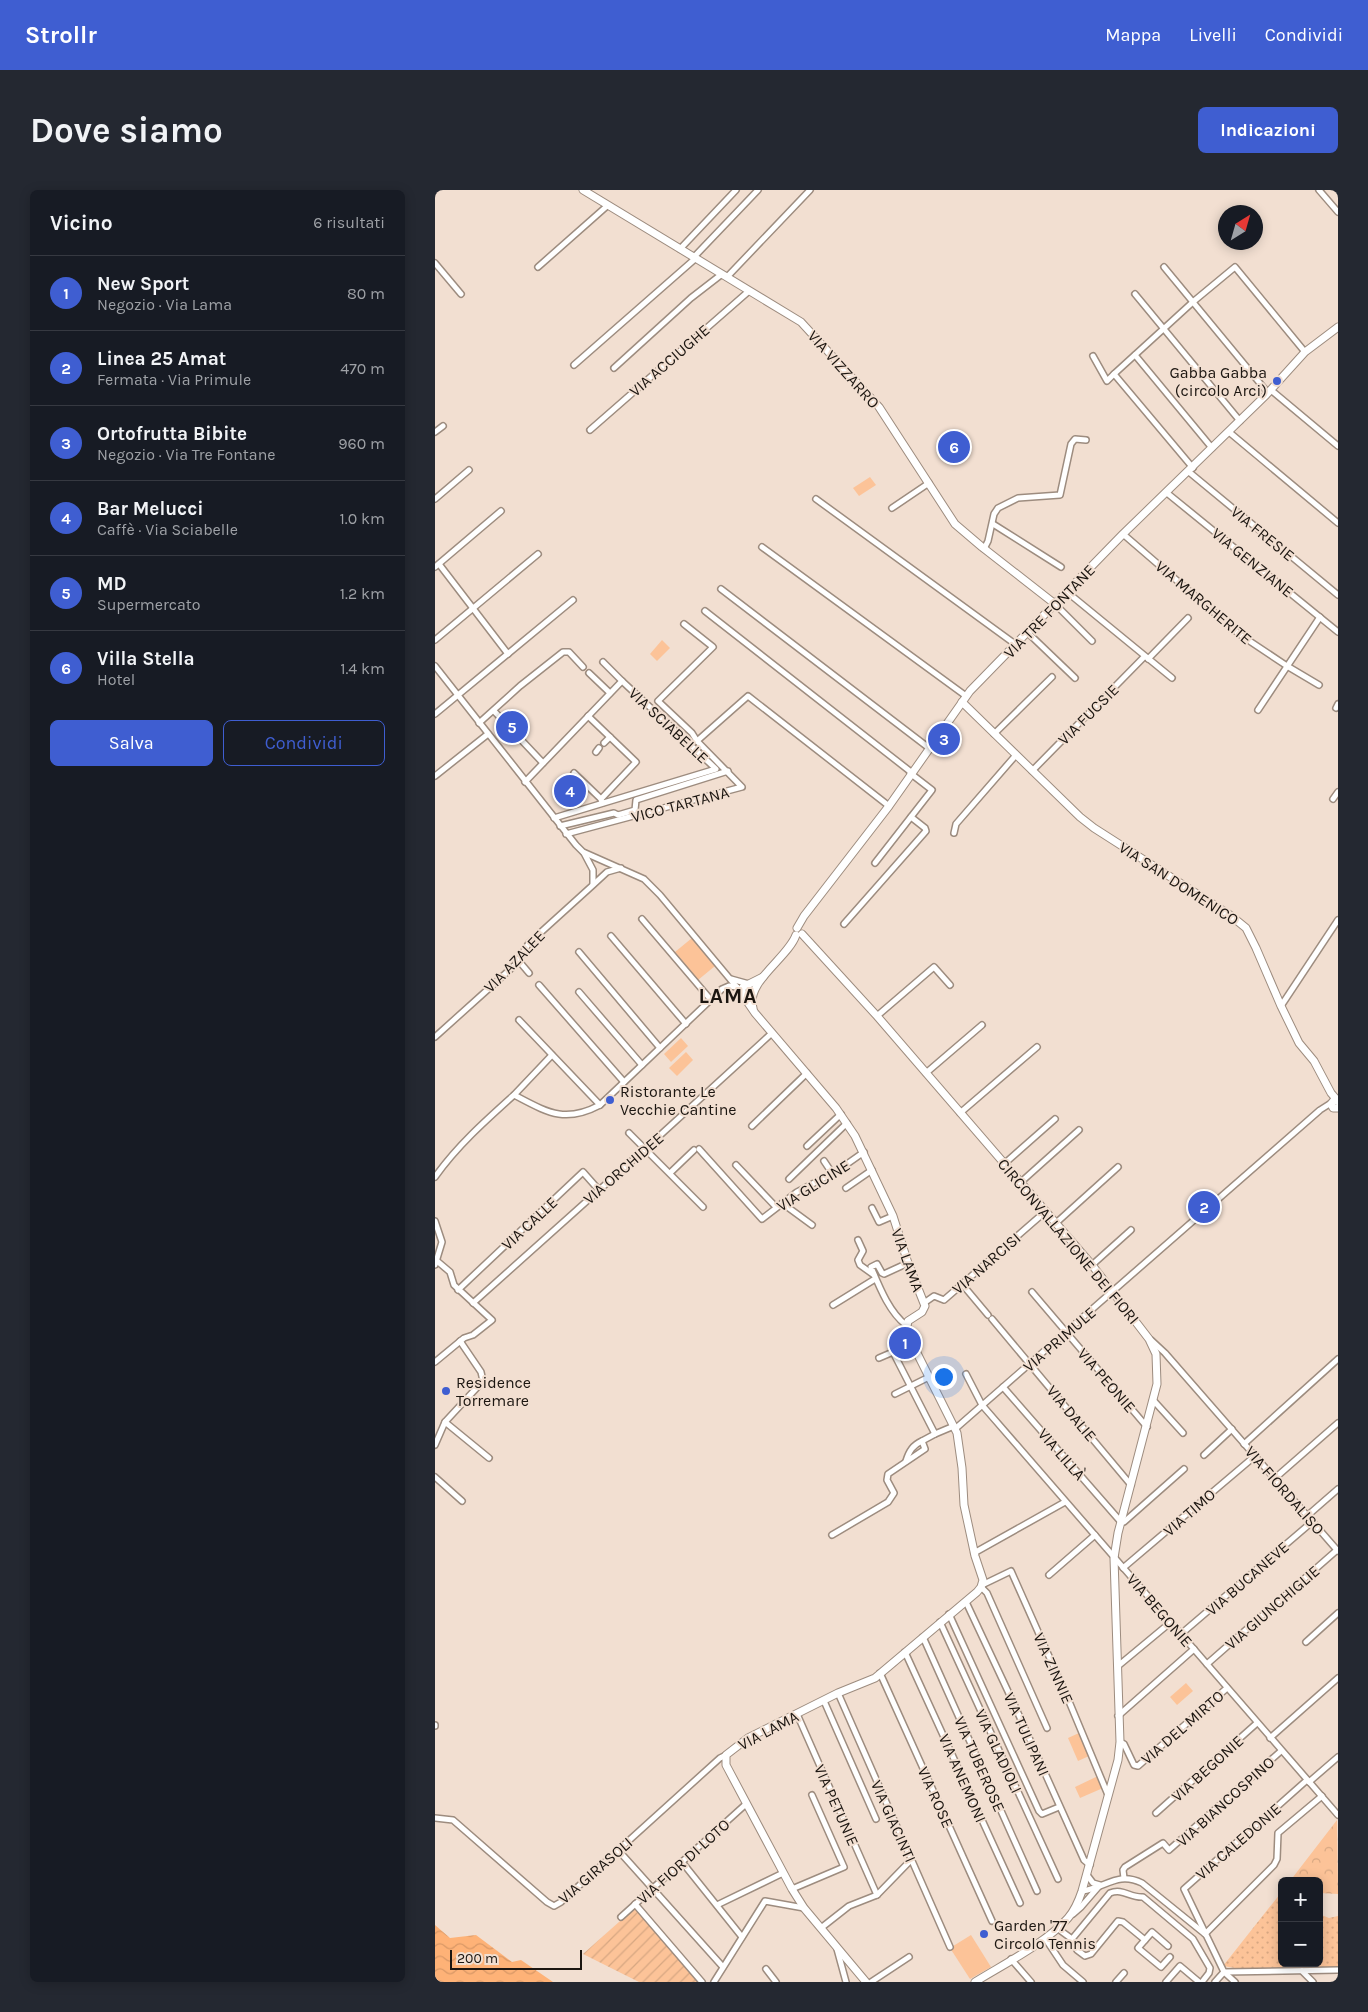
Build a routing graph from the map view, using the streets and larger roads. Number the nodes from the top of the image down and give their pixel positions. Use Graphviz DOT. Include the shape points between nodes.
graph roads {
  1 [pos="583,190"];
  2 [pos="736,190"];
  3 [pos="757,190"];
  4 [pos="810,190"];
  5 [pos="1319,190"];
  6 [pos="607,206"];
  7 [pos="1338,212"];
  8 [pos="680,249"];
  9 [pos="695,257"];
  10 [pos="435,263"];
  11 [pos="538,267"];
  12 [pos="1164,267"];
  13 [pos="724,276"];
  14 [pos="749,290"];
  15 [pos="461,294"];
  16 [pos="1135,294"];
  17 [pos="1194,301"];
  18 [pos="1338,327"];
  19 [pos="1163,329"];
  20 [pos="1305,352"];
  21 [pos="1135,355"];
  22 [pos="1093,356"];
  23 [pos="574,365"];
  24 [pos="614,368"];
  25 [pos="1114,374"];
  26 [pos="1270,392"];
  27 [pos="1240,421"];
  28 [pos="443,426"];
  29 [pos="590,430"];
  30 [pos="435,432"];
  31 [pos="1229,432"];
  32 [pos="1086,440"];
  33 [pos="1338,446"];
  34 [pos="1212,448"];
  35 [pos="469,470"];
  36 [pos="1191,470"];
  37 [pos="929,483"];
  38 [pos="1167,493"];
  39 [pos="435,499"];
  40 [pos="816,499"];
  41 [pos="892,508"];
  42 [pos="501,511"];
  43 [pos="1338,523"];
  44 [pos="993,524"];
  45 [pos="1123,534"];
  46 [pos="763,547"];
  47 [pos="984,549"];
  48 [pos="538,554"];
  49 [pos="437,566"];
  50 [pos="1061,567"];
  51 [pos="721,589"];
  52 [pos="1067,592"];
  53 [pos="1338,595"];
  54 [pos="573,600"];
  55 [pos="1055,604"];
  56 [pos="474,608"];
  57 [pos="705,611"];
  58 [pos="1320,617"];
  59 [pos="1188,618"];
  60 [pos="685,624"];
  61 [pos="1027,632"];
  62 [pos="1338,632"];
  63 [pos="435,640"];
  64 [pos="1092,640"];
  65 [pos="1015,644"];
  66 [pos="508,654"];
  67 [pos="1146,658"];
  68 [pos="603,662"];
  69 [pos="435,666"];
  70 [pos="1287,666"];
  71 [pos="583,667"];
  72 [pos="589,673"];
  73 [pos="1052,677"];
  74 [pos="1075,678"];
  75 [pos="1172,678"];
  76 [pos="622,681"];
  77 [pos="1319,684"];
  78 [pos="610,693"];
  79 [pos="458,695"];
  80 [pos="964,699"];
  81 [pos="1258,710"];
  82 [pos="493,711"];
  83 [pos="435,714"];
  84 [pos="588,716"];
  85 [pos="479,723"];
  86 [pos="488,734"];
  87 [pos="995,734"];
  88 [pos="610,737"];
  89 [pos="697,741"];
  90 [pos="604,743"];
  91 [pos="929,748"];
  92 [pos="1016,755"];
  93 [pos="543,763"];
  94 [pos="728,771"];
  95 [pos="1032,771"];
  96 [pos="911,772"];
  97 [pos="574,773"];
  98 [pos="435,776"];
  99 [pos="525,782"];
  100 [pos="1338,792"];
  101 [pos="1333,800"];
  102 [pos="601,801"];
  103 [pos="889,806"];
  104 [pos="911,817"];
  105 [pos="554,818"];
  106 [pos="560,826"];
  107 [pos="954,833"];
  108 [pos="566,834"];
  109 [pos="583,852"];
  110 [pos="598,859"];
  111 [pos="609,863"];
  112 [pos="875,863"];
  113 [pos="621,868"];
  114 [pos="593,870"];
  115 [pos="607,872"];
  116 [pos="593,885"];
  117 [pos="642,919"];
  118 [pos="1338,920"];
  119 [pos="844,924"];
  120 [pos="799,933"];
  121 [pos="611,936"];
  122 [pos="579,952"];
  123 [pos="518,960"];
  124 [pos="529,973"];
  125 [pos="729,978"];
  126 [pos="539,985"];
  127 [pos="950,985"];
  128 [pos="745,988"];
  129 [pos="579,992"];
  130 [pos="711,1000"];
  131 [pos="1281,1006"];
  132 [pos="755,1013"];
  133 [pos="877,1016"];
  134 [pos="519,1020"];
  135 [pos="686,1024"];
  136 [pos="981,1025"];
  137 [pos="772,1033"];
  138 [pos="435,1037"];
  139 [pos="1037,1047"];
  140 [pos="660,1048"];
  141 [pos="552,1055"];
  142 [pos="642,1065"];
  143 [pos="807,1073"];
  144 [pos="926,1073"];
  145 [pos="624,1082"];
  146 [pos="513,1095"];
  147 [pos="600,1105"];
  148 [pos="1335,1105"];
  149 [pos="960,1113"];
  150 [pos="841,1114"];
  151 [pos="1055,1119"];
  152 [pos="847,1123"];
  153 [pos="751,1126"];
  154 [pos="1079,1130"];
  155 [pos="629,1133"];
  156 [pos="807,1146"];
  157 [pos="645,1149"];
  158 [pos="864,1152"];
  159 [pos="824,1161"];
  160 [pos="1004,1164"];
  161 [pos="736,1165"];
  162 [pos="1118,1167"];
  163 [pos="872,1170"];
  164 [pos="833,1172"];
  165 [pos="670,1173"];
  166 [pos="435,1177"];
  167 [pos="789,1179"];
  168 [pos="1021,1182"];
  169 [pos="846,1188"];
  170 [pos="599,1189"];
  171 [pos="782,1203"];
  172 [pos="703,1207"];
  173 [pos="775,1207"];
  174 [pos="872,1208"];
  175 [pos="1046,1211"];
  176 [pos="893,1216"];
  177 [pos="435,1221"];
  178 [pos="1056,1223"];
  179 [pos="812,1225"];
  180 [pos="1131,1230"];
  181 [pos="858,1240"];
  182 [pos="436,1263"];
  183 [pos="907,1263"];
  184 [pos="1092,1265"];
  185 [pos="875,1277"];
  186 [pos="962,1284"];
  187 [pos="458,1290"];
  188 [pos="1032,1292"];
  189 [pos="1112,1292"];
  190 [pos="924,1302"];
  191 [pos="473,1303"];
  192 [pos="833,1305"];
  193 [pos="906,1325"];
  194 [pos="1067,1333"];
  195 [pos="1149,1339"];
  196 [pos="460,1341"];
  197 [pos="879,1358"];
  198 [pos="1338,1359"];
  199 [pos="435,1362"];
  200 [pos="1030,1364"];
  201 [pos="966,1374"];
  202 [pos="929,1376"];
  203 [pos="911,1386"];
  204 [pos="1003,1387"];
  205 [pos="895,1394"];
  206 [pos="1153,1400"];
  207 [pos="983,1405"];
  208 [pos="445,1422"];
  209 [pos="1338,1423"];
  210 [pos="954,1427"];
  211 [pos="1147,1427"];
  212 [pos="1232,1429"];
  213 [pos="1183,1433"];
  214 [pos="935,1434"];
  215 [pos="1244,1444"];
  216 [pos="435,1445"];
  217 [pos="1204,1455"];
  218 [pos="1255,1456"];
  219 [pos="489,1458"];
  220 [pos="1184,1469"];
  221 [pos="435,1477"];
  222 [pos="1274,1478"];
  223 [pos="1132,1485"];
  224 [pos="1338,1490"];
  225 [pos="462,1502"];
  226 [pos="1065,1502"];
  227 [pos="1307,1516"];
  228 [pos="1121,1522"];
  229 [pos="1312,1522"];
  230 [pos="1095,1535"];
  231 [pos="832,1536"];
  232 [pos="1338,1551"];
  233 [pos="974,1553"];
  234 [pos="1114,1558"];
  235 [pos="1123,1568"];
  236 [pos="1049,1575"];
  237 [pos="982,1586"];
  238 [pos="966,1602"];
  239 [pos="1338,1613"];
  240 [pos="949,1614"];
  241 [pos="941,1622"];
  242 [pos="1171,1622"];
  243 [pos="1181,1634"];
  244 [pos="923,1637"];
  245 [pos="1306,1642"];
  246 [pos="1194,1649"];
  247 [pos="905,1652"];
  248 [pos="1207,1664"];
  249 [pos="1118,1666"];
  250 [pos="880,1673"];
  251 [pos="1338,1678"];
  252 [pos="1227,1688"];
  253 [pos="838,1694"];
  254 [pos="824,1700"];
  255 [pos="797,1714"];
  256 [pos="1118,1716"];
  257 [pos="1257,1723"];
  258 [pos="1047,1728"];
  259 [pos="1270,1738"];
  260 [pos="1120,1742"];
  261 [pos="1281,1751"];
  262 [pos="726,1755"];
  263 [pos="1338,1757"];
  264 [pos="1308,1781"];
  265 [pos="811,1795"];
  266 [pos="1107,1795"];
  267 [pos="1322,1796"];
  268 [pos="746,1804"];
  269 [pos="1059,1806"];
  270 [pos="1156,1813"];
  271 [pos="1338,1815"];
  272 [pos="435,1818"];
  273 [pos="876,1819"];
  274 [pos="618,1850"];
  275 [pos="911,1860"];
  276 [pos="682,1862"];
  277 [pos="1090,1865"];
  278 [pos="783,1873"];
  279 [pos="1087,1875"];
  280 [pos="1124,1878"];
  281 [pos="1058,1879"];
  282 [pos="1100,1886"];
  283 [pos="652,1889"];
  284 [pos="792,1889"];
  285 [pos="1082,1890"];
  286 [pos="1037,1891"];
  287 [pos="877,1896"];
  288 [pos="1020,1903"];
  289 [pos="635,1904"];
  290 [pos="717,1905"];
  291 [pos="804,1908"];
  292 [pos="621,1917"];
  293 [pos="1069,1918"];
  294 [pos="992,1921"];
  295 [pos="821,1928"];
  296 [pos="1057,1928"];
  297 [pos="1205,1934"];
  298 [pos="742,1937"];
  299 [pos="1045,1938"];
  300 [pos="1072,1939"];
  301 [pos="1145,1940"];
  302 [pos="1168,1946"];
  303 [pos="837,1947"];
  304 [pos="950,1947"];
  305 [pos="909,1956"];
  306 [pos="1170,1957"];
  307 [pos="1011,1959"];
  308 [pos="723,1967"];
  309 [pos="767,1969"];
  310 [pos="1338,1970"];
  311 [pos="1302,1971"];
  312 [pos="1124,1972"];
  313 [pos="1224,1972"];
  314 [pos="702,1982"];
  315 [pos="714,1982"];
  316 [pos="776,1982"];
  317 [pos="846,1982"];
  318 [pos="866,1982"];
  319 [pos="871,1982"];
  320 [pos="975,1982"];
  321 [pos="1031,1982"];
  322 [pos="1083,1982"];
  323 [pos="1116,1982"];
  324 [pos="1166,1982"];
  325 [pos="1201,1982"];
  326 [pos="1215,1982"];
  327 [pos="1235,1982"];
  328 [pos="1313,1982"];
  1 -- 6 [label="street, VIA VIZZARRO"];
  2 -- 8 [label="street"];
  3 -- 9 [label="street"];
  4 -- 13 [label="street"];
  5 -- 7 [label="street"];
  6 -- 8 [label="street, VIA VIZZARRO"];
  6 -- 11 [label="street"];
  8 -- 9 [label="street, VIA VIZZARRO"];
  9 -- 13 [label="street, VIA VIZZARRO"];
  9 -- 23 [label="street"];
  10 -- 15 [label="street"];
  12 -- 17 [label="street"];
  13 -- 14 [label="street, VIA VIZZARRO"];
  13 -- 24 [label="street" via="691,298"];
  14 -- 29 [label="street, VIA ACCIUGHE"];
  14 -- 37 [label="street, VIA VIZZARRO" via="807,328 879,407"];
  16 -- 19 [label="street"];
  17 -- 19 [label="street"];
  17 -- 20 [label="street" via="1235,267"];
  17 -- 26 [label="street"];
  18 -- 20 [label="street, VIA TRE FONTANE"];
  19 -- 21 [label="street"];
  19 -- 27 [label="street"];
  20 -- 26 [label="street, VIA TRE FONTANE"];
  21 -- 25 [label="street"];
  21 -- 34 [label="street"];
  22 -- 25 [label="street" via="1107,381"];
  25 -- 36 [label="street, VIA FRESIE"];
  26 -- 27 [label="street, VIA TRE FONTANE"];
  26 -- 33 [label="street"];
  27 -- 31 [label="street, VIA TRE FONTANE"];
  28 -- 30 [label="street"];
  31 -- 34 [label="street, VIA TRE FONTANE"];
  31 -- 43 [label="street"];
  32 -- 44 [label="street" via="1075,439 1071,444 1060,495 1018,498 1007,502 995,511"];
  34 -- 36 [label="street, VIA TRE FONTANE"];
  35 -- 39 [label="street"];
  36 -- 38 [label="street, VIA TRE FONTANE"];
  36 -- 53 [label="street, VIA FRESIE"];
  37 -- 41 [label="street"];
  37 -- 47 [label="street, VIA VIZZARRO" via="953,521"];
  38 -- 45 [label="street, VIA TRE FONTANE"];
  38 -- 58 [label="street, VIA GENZIANE"];
  40 -- 65 [label="street"];
  42 -- 49 [label="street"];
  44 -- 47 [label="street"];
  44 -- 50 [label="street"];
  45 -- 52 [label="street, VIA TRE FONTANE"];
  45 -- 70 [label="street, VIA MARGHERITE" via="1239,634"];
  46 -- 80 [label="street"];
  47 -- 55 [label="street, VIA VIZZARRO"];
  48 -- 56 [label="street"];
  49 -- 56 [label="street"];
  51 -- 91 [label="street"];
  52 -- 55 [label="street, VIA TRE FONTANE"];
  52 -- 67 [label="street"];
  54 -- 66 [label="street"];
  55 -- 61 [label="street, VIA TRE FONTANE"];
  55 -- 64 [label="street"];
  56 -- 63 [label="street"];
  56 -- 66 [label="street"];
  57 -- 96 [label="street"];
  58 -- 62 [label="street, VIA GENZIANE"];
  58 -- 70 [label="street"];
  59 -- 67 [label="street, VIA FUCSIE"];
  60 -- 89 [label="street, VICO TARTANA" via="713,647 658,701"];
  61 -- 65 [label="street, VIA TRE FONTANE"];
  61 -- 74 [label="street"];
  65 -- 80 [label="street, VIA TRE FONTANE"];
  66 -- 79 [label="street"];
  67 -- 75 [label="street"];
  67 -- 95 [label="street, VIA FUCSIE"];
  68 -- 76 [label="street"];
  69 -- 79 [label="street"];
  70 -- 77 [label="street, VIA MARGHERITE"];
  70 -- 81 [label="street"];
  71 -- 82 [label="street" via="569,652 563,652"];
  72 -- 78 [label="street"];
  73 -- 87 [label="street"];
  76 -- 78 [label="street, VIA SCIABELLE"];
  76 -- 102 [label="street, VIA SCIABELLE" via="716,769"];
  78 -- 84 [label="street, VIA SCIABELLE"];
  79 -- 83 [label="street"];
  79 -- 85 [label="street"];
  80 -- 87 [label="street, VIA SAN DOMENICO"];
  80 -- 91 [label="street, VIA TRE FONTANE"];
  82 -- 85 [label="street"];
  82 -- 93 [label="street"];
  84 -- 88 [label="street"];
  84 -- 93 [label="street, VIA SCIABELLE"];
  85 -- 86 [label="street"];
  86 -- 98 [label="street"];
  86 -- 99 [label="street"];
  87 -- 92 [label="street, VIA SAN DOMENICO"];
  88 -- 90 [label="street"];
  88 -- 102 [label="street" via="635,762"];
  89 -- 94 [label="street, VICO TARTANA"];
  89 -- 103 [label="street" via="748,696"];
  91 -- 96 [label="street, VIA TRE FONTANE"];
  92 -- 95 [label="street, VIA SAN DOMENICO"];
  92 -- 107 [label="street" via="956,824"];
  93 -- 99 [label="street, VIA SCIABELLE"];
  94 -- 106 [label="street, VIA SCIABELLE" via="636,800 635,810"];
  94 -- 108 [label="street, VICO TARTANA" via="742,787"];
  95 -- 131 [label="street, VIA SAN DOMENICO" via="1094,828 1231,914 1246,928"];
  96 -- 103 [label="street, VIA TRE FONTANE"];
  96 -- 104 [label="street" via="932,790"];
  97 -- 102 [label="street"];
  99 -- 105 [label="street"];
  100 -- 101 [label="street"];
  102 -- 105 [label="street, VIA SCIABELLE"];
  103 -- 120 [label="street, VIA TRE FONTANE" via="803,916"];
  104 -- 112 [label="street"];
  104 -- 119 [label="street" via="927,831"];
  105 -- 106 [label="street"];
  106 -- 108 [label="street"];
  108 -- 109 [label="street"];
  109 -- 110 [label="street"];
  109 -- 114 [label="street"];
  110 -- 111 [label="street"];
  110 -- 114 [label="street"];
  111 -- 113 [label="street"];
  111 -- 115 [label="street"];
  113 -- 115 [label="street, VIA AZALEE"];
  113 -- 125 [label="street" via="644,879 660,895"];
  114 -- 116 [label="street"];
  115 -- 116 [label="street, VIA AZALEE"];
  116 -- 123 [label="street, VIA AZALEE" via="529,943"];
  117 -- 130 [label="street"];
  118 -- 131 [label="street"];
  120 -- 128 [label="street, VIA TRE FONTANE" via="763,977"];
  120 -- 133 [label="street, CIRCONVALLAZIONE DEI FIORI"];
  121 -- 135 [label="street"];
  122 -- 140 [label="street"];
  123 -- 124 [label="street"];
  123 -- 138 [label="street, VIA AZALEE"];
  125 -- 128 [label="street"];
  125 -- 128 [label="street"];
  126 -- 145 [label="street"];
  127 -- 133 [label="street" via="934,967"];
  128 -- 130 [label="street" via="729,986"];
  128 -- 132 [label="street, VIA LAMA"];
  128 -- 132 [label="street"];
  129 -- 142 [label="street"];
  130 -- 135 [label="street"];
  131 -- 148 [label="street, VIA SAN DOMENICO" via="1299,1043 1314,1061"];
  132 -- 137 [label="street, VIA LAMA"];
  133 -- 144 [label="street, CIRCONVALLAZIONE DEI FIORI"];
  134 -- 141 [label="street"];
  135 -- 140 [label="street"];
  136 -- 144 [label="street"];
  137 -- 143 [label="street, VIA LAMA"];
  137 -- 157 [label="street, VIA ORCHIDEE"];
  139 -- 149 [label="street"];
  140 -- 142 [label="street"];
  141 -- 146 [label="street"];
  141 -- 147 [label="street"];
  142 -- 145 [label="street"];
  143 -- 150 [label="street, VIA LAMA"];
  143 -- 153 [label="street"];
  144 -- 149 [label="street, CIRCONVALLAZIONE DEI FIORI"];
  145 -- 147 [label="street"];
  146 -- 147 [label="street" via="545,1111 575,1116"];
  146 -- 166 [label="street" via="448,1158"];
  148 -- 189 [label="street, VIA PRIMULE" via="1320,1110"];
  149 -- 160 [label="street, CIRCONVALLAZIONE DEI FIORI"];
  150 -- 152 [label="street, VIA LAMA"];
  150 -- 156 [label="street"];
  151 -- 160 [label="street"];
  152 -- 158 [label="street, VIA LAMA"];
  152 -- 167 [label="street"];
  154 -- 168 [label="street"];
  155 -- 157 [label="street"];
  157 -- 165 [label="street"];
  157 -- 170 [label="street, VIA ORCHIDEE"];
  158 -- 163 [label="street, VIA LAMA"];
  158 -- 164 [label="street, VIA GLICINE"];
  159 -- 164 [label="street"];
  160 -- 168 [label="street, CIRCONVALLAZIONE DEI FIORI"];
  161 -- 173 [label="street"];
  162 -- 178 [label="street"];
  163 -- 169 [label="street"];
  163 -- 176 [label="street, VIA LAMA"];
  164 -- 171 [label="street, VIA GLICINE"];
  165 -- 172 [label="street"];
  165 -- 173 [label="street, VIA GLICINE" via="697,1150 762,1219"];
  168 -- 175 [label="street, CIRCONVALLAZIONE DEI FIORI"];
  170 -- 187 [label="street, VIA CALLE" via="583,1172"];
  170 -- 191 [label="street, VIA ORCHIDEE"];
  171 -- 173 [label="street, VIA GLICINE"];
  171 -- 179 [label="street"];
  174 -- 176 [label="street" via="879,1222"];
  175 -- 178 [label="street, CIRCONVALLAZIONE DEI FIORI"];
  175 -- 186 [label="street, VIA NARCISI"];
  176 -- 183 [label="street, VIA LAMA"];
  177 -- 182 [label="street" via="442,1242"];
  178 -- 184 [label="street, CIRCONVALLAZIONE DEI FIORI"];
  180 -- 184 [label="street"];
  181 -- 185 [label="street" via="863,1251 860,1265"];
  182 -- 187 [label="street" via="450,1272"];
  183 -- 185 [label="street" via="884,1274 877,1264 871,1267"];
  183 -- 190 [label="street, VIA LAMA"];
  184 -- 189 [label="street, CIRCONVALLAZIONE DEI FIORI" via="1110,1285"];
  185 -- 192 [label="street"];
  185 -- 193 [label="street" via="887,1301"];
  186 -- 190 [label="street, VIA NARCISI" via="944,1300 934,1296"];
  186 -- 200 [label="street, VIA DALIE"];
  187 -- 191 [label="street"];
  188 -- 194 [label="street, VIA PEONIE"];
  189 -- 194 [label="street, VIA PRIMULE"];
  189 -- 195 [label="street, CIRCONVALLAZIONE DEI FIORI"];
  190 -- 193 [label="street, VIA LAMA" via="922,1312"];
  191 -- 196 [label="street" via="492,1320"];
  193 -- 202 [label="street"];
  194 -- 200 [label="street, VIA PRIMULE"];
  194 -- 211 [label="street, VIA PEONIE"];
  195 -- 206 [label="street, CIRCONVALLAZIONE DEI FIORI" via="1158,1363"];
  195 -- 212 [label="street, VIA FIORDALISO"];
  196 -- 199 [label="street"];
  196 -- 208 [label="street" via="481,1372 483,1381"];
  197 -- 203 [label="street" via="893,1352"];
  198 -- 215 [label="street"];
  200 -- 204 [label="street, VIA PRIMULE"];
  200 -- 223 [label="street, VIA DALIE"];
  201 -- 207 [label="street, VIA BEGONIE"];
  202 -- 203 [label="street"];
  202 -- 210 [label="street"];
  203 -- 205 [label="street"];
  203 -- 214 [label="street"];
  204 -- 207 [label="street, VIA PRIMULE"];
  204 -- 228 [label="street, VIA LILLÀ"];
  206 -- 211 [label="street, CIRCONVALLAZIONE DEI FIORI"];
  206 -- 213 [label="street"];
  207 -- 210 [label="street, VIA PRIMULE"];
  207 -- 226 [label="street, VIA BEGONIE"];
  208 -- 216 [label="street"];
  208 -- 219 [label="street"];
  209 -- 222 [label="street"];
  210 -- 214 [label="street, VIA PRIMULE"];
  210 -- 233 [label="street"];
  211 -- 223 [label="street, CIRCONVALLAZIONE DEI FIORI"];
  212 -- 215 [label="street, VIA FIORDALISO"];
  212 -- 217 [label="street"];
  214 -- 231 [label="street, VIA PRIMULE" via="922,1441 925,1448 888,1474 887,1480 894,1493 888,1502"];
  215 -- 218 [label="street, VIA FIORDALISO"];
  218 -- 222 [label="street, VIA FIORDALISO"];
  218 -- 235 [label="street, VIA TIMO"];
  220 -- 228 [label="street"];
  221 -- 225 [label="street"];
  222 -- 227 [label="street, VIA FIORDALISO"];
  223 -- 228 [label="street, CIRCONVALLAZIONE DEI FIORI"];
  224 -- 227 [label="street"];
  226 -- 230 [label="street, VIA BEGONIE"];
  226 -- 233 [label="street"];
  227 -- 229 [label="street, VIA FIORDALISO"];
  228 -- 234 [label="street, CIRCONVALLAZIONE DEI FIORI"];
  229 -- 232 [label="street, VIA FIORDALISO"];
  229 -- 243 [label="street, VIA BUCANEVE"];
  230 -- 234 [label="street, VIA BEGONIE"];
  230 -- 236 [label="street"];
  232 -- 248 [label="street, VIA GIUNCHIGLIE"];
  233 -- 237 [label="street"];
  234 -- 235 [label="street, VIA BEGONIE"];
  234 -- 249 [label="street, CIRCONVALLAZIONE DEI FIORI"];
  235 -- 242 [label="street, VIA BEGONIE"];
  237 -- 238 [label="street, VIA LAMA"];
  237 -- 258 [label="street"];
  237 -- 266 [label="street, VIA ZINNIE" via="1011,1571"];
  238 -- 240 [label="street, VIA LAMA"];
  238 -- 269 [label="street, VIA TULIPANI"];
  239 -- 245 [label="street"];
  240 -- 241 [label="street, VIA LAMA"];
  240 -- 269 [label="street" via="1039,1812 1042,1814"];
  241 -- 244 [label="street, VIA LAMA"];
  241 -- 281 [label="street, VIA GLADIOLI"];
  242 -- 243 [label="street, VIA BEGONIE"];
  242 -- 249 [label="street"];
  243 -- 246 [label="street, VIA BEGONIE"];
  244 -- 247 [label="street, VIA LAMA"];
  244 -- 286 [label="street, VIA TUBEROSE"];
  246 -- 248 [label="street, VIA BEGONIE"];
  246 -- 256 [label="street"];
  247 -- 250 [label="street, VIA LAMA"];
  247 -- 288 [label="street, VIA ANEMONI"];
  248 -- 252 [label="street, VIA BEGONIE"];
  249 -- 256 [label="street, CIRCONVALLAZIONE DEI FIORI"];
  250 -- 253 [label="street, VIA LAMA"];
  250 -- 294 [label="street, VIA ROSE"];
  251 -- 259 [label="street"];
  252 -- 257 [label="street, VIA BEGONIE"];
  252 -- 260 [label="street, VIA DEL MIRTO" via="1138,1766 1134,1765"];
  253 -- 254 [label="street, VIA LAMA"];
  253 -- 275 [label="street, VIA GIACINTI"];
  254 -- 255 [label="street, VIA LAMA"];
  254 -- 273 [label="street"];
  255 -- 262 [label="street, VIA LAMA" via="748,1738"];
  255 -- 287 [label="street, VIA PETUNIE"];
  256 -- 260 [label="street, CIRCONVALLAZIONE DEI FIORI"];
  257 -- 259 [label="street, VIA BEGONIE"];
  257 -- 270 [label="street, VIA BEGONIE"];
  259 -- 261 [label="street, VIA BEGONIE"];
  260 -- 266 [label="street, CIRCONVALLAZIONE DEI FIORI"];
  261 -- 264 [label="street, VIA BEGONIE"];
  261 -- 280 [label="street, VIA BIANCOSPINO" via="1169,1850 1161,1844 1123,1869"];
  262 -- 268 [label="street, VIA LAMA" via="726,1765"];
  262 -- 274 [label="street, VIA GIRASOLI"];
  263 -- 264 [label="street"];
  264 -- 267 [label="street, VIA BEGONIE"];
  264 -- 297 [label="street, VIA CALEDONIE" via="1185,1889"];
  265 -- 284 [label="street" via="845,1867"];
  266 -- 277 [label="street, CIRCONVALLAZIONE DEI FIORI"];
  267 -- 271 [label="street, VIA BEGONIE"];
  267 -- 297 [label="street" via="1278,1834 1274,1865"];
  268 -- 276 [label="street, VIA FIOR DI LOTO"];
  268 -- 278 [label="street, VIA LAMA"];
  269 -- 277 [label="street, VIA TULIPANI" via="1084,1860"];
  272 -- 274 [label="street, VIA GIRASOLI" via="453,1820 554,1906"];
  274 -- 283 [label="street"];
  275 -- 287 [label="street"];
  275 -- 304 [label="street, VIA GIACINTI"];
  276 -- 283 [label="street, VIA FIOR DI LOTO"];
  276 -- 290 [label="street"];
  277 -- 279 [label="street, CIRCONVALLAZIONE DEI FIORI"];
  278 -- 284 [label="street, VIA LAMA"];
  278 -- 290 [label="street"];
  279 -- 282 [label="street"];
  279 -- 285 [label="street, CIRCONVALLAZIONE DEI FIORI"];
  280 -- 282 [label="street"];
  280 -- 297 [label="street" via="1142,1883"];
  282 -- 285 [label="street"];
  282 -- 293 [label="street"];
  283 -- 289 [label="street, VIA FIOR DI LOTO"];
  283 -- 308 [label="street"];
  284 -- 291 [label="street, VIA LAMA"];
  285 -- 293 [label="street, CIRCONVALLAZIONE DEI FIORI"];
  287 -- 295 [label="street" via="849,1906"];
  289 -- 292 [label="street, VIA FIOR DI LOTO"];
  289 -- 314 [label="street"];
  290 -- 298 [label="street"];
  291 -- 295 [label="street, VIA LAMA"];
  291 -- 298 [label="street" via="765,1902"];
  293 -- 296 [label="street, CIRCONVALLAZIONE DEI FIORI"];
  295 -- 303 [label="street, VIA LAMA"];
  296 -- 299 [label="street, CIRCONVALLAZIONE DEI FIORI"];
  296 -- 300 [label="street"];
  297 -- 313 [label="street"];
  298 -- 308 [label="street"];
  299 -- 307 [label="street, CIRCONVALLAZIONE DEI FIORI"];
  299 -- 322 [label="street" via="1063,1965"];
  300 -- 301 [label="street" via="1081,1954 1091,1954 1118,1921"];
  300 -- 325 [label="street" via="1110,1893 1117,1890 1143,1897 1193,1939 1210,1968"];
  301 -- 302 [label="street" via="1152,1932"];
  301 -- 306 [label="street" via="1138,1948 1161,1967"];
  303 -- 317 [label="street"];
  303 -- 318 [label="street, VIA LAMA"];
  305 -- 319 [label="street"];
  307 -- 320 [label="street, CIRCONVALLAZIONE DEI FIORI"];
  307 -- 321 [label="street"];
  308 -- 315 [label="street"];
  309 -- 316 [label="street"];
  310 -- 311 [label="street"];
  311 -- 313 [label="street"];
  311 -- 328 [label="street"];
  312 -- 323 [label="street"];
  313 -- 326 [label="street"];
  313 -- 327 [label="street"];
  324 -- 325 [label="street" via="1180,1966"];
}
